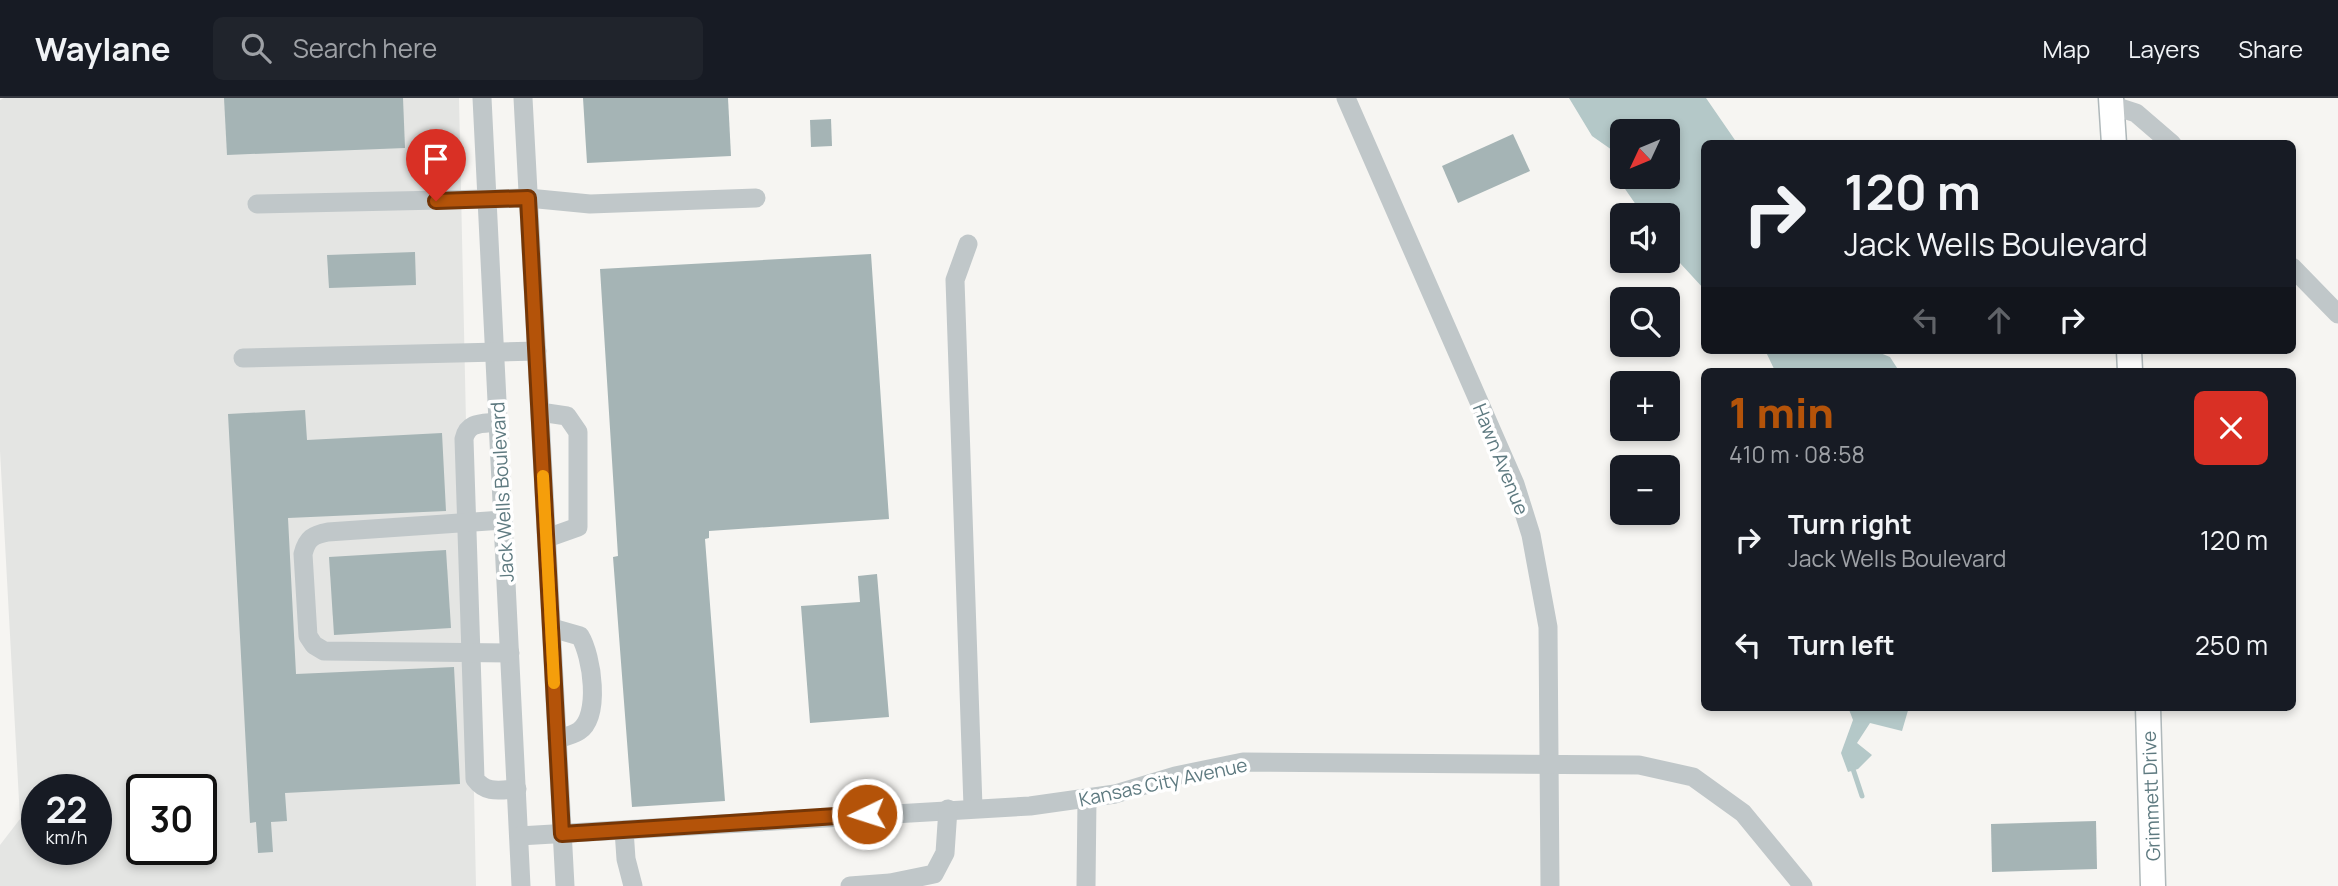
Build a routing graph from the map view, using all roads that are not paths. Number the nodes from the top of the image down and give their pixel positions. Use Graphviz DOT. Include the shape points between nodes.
graph roads {
  1 [pos="482,98"];
  2 [pos="523,98"];
  3 [pos="1346,98"];
  4 [pos="2111,102"];
  5 [pos="2114,140"];
  6 [pos="2167,140"];
  7 [pos="528,198"];
  8 [pos="756,198"];
  9 [pos="487,200"];
  10 [pos="257,204"];
  11 [pos="968,244"];
  12 [pos="2296,271"];
  13 [pos="2338,314"];
  14 [pos="537,351"];
  15 [pos="495,353"];
  16 [pos="243,358"];
  17 [pos="540,412"];
  18 [pos="498,422"];
  19 [pos="503,520"];
  20 [pos="467,523"];
  21 [pos="547,538"];
  22 [pos="551,628"];
  23 [pos="472,652"];
  24 [pos="510,653"];
  25 [pos="2148,711"];
  26 [pos="557,739"];
  27 [pos="1551,763"];
  28 [pos="517,789"];
  29 [pos="1087,799"];
  30 [pos="973,807"];
  31 [pos="948,809"];
  32 [pos="624,830"];
  33 [pos="562,834"];
  34 [pos="519,836"];
  35 [pos="939,880"];
  36 [pos="521,886"];
  37 [pos="565,886"];
  38 [pos="633,886"];
  39 [pos="850,886"];
  40 [pos="1086,886"];
  41 [pos="1550,886"];
  42 [pos="1803,886"];
  43 [pos="2153,886"];
  1 -- 9 [label="street, Jack Wells Boulevard"];
  2 -- 7 [label="street"];
  3 -- 27 [label="street, Hawn Avenue" via="1519,497 1531,535 1548,627"];
  4 -- 5 [label="main road"];
  4 -- 6 [label="street" via="2136,113"];
  7 -- 8 [label="street" via="590,204"];
  7 -- 9 [label="street"];
  7 -- 14 [label="street"];
  9 -- 10 [label="street"];
  9 -- 15 [label="street, Jack Wells Boulevard"];
  11 -- 30 [label="street" via="955,280"];
  12 -- 13 [label="street"];
  14 -- 15 [label="street"];
  14 -- 17 [label="street"];
  15 -- 16 [label="street"];
  15 -- 18 [label="street, Jack Wells Boulevard"];
  17 -- 21 [label="street"];
  17 -- 21 [label="street" via="568,416 578,432 578,527"];
  18 -- 19 [label="street, Jack Wells Boulevard"];
  18 -- 20 [label="street" via="473,425 465,434"];
  19 -- 20 [label="street"];
  19 -- 24 [label="street, Jack Wells Boulevard"];
  20 -- 23 [label="street"];
  20 -- 23 [label="street" via="328,532 314,535 305,543 303,554 308,636 324,651"];
  21 -- 22 [label="street"];
  22 -- 26 [label="street"];
  22 -- 26 [label="street" via="580,636 590,653 592,713 580,731"];
  23 -- 24 [label="street"];
  23 -- 28 [label="street" via="475,779 491,791"];
  24 -- 28 [label="street, Jack Wells Boulevard"];
  25 -- 43 [label="main road, Grimmett Drive"];
  26 -- 33 [label="street"];
  27 -- 29 [label="street, Kansas City Avenue" via="1243,762"];
  27 -- 41 [label="street, Hawn Avenue"];
  27 -- 42 [label="street, Kansas City Avenue" via="1639,765 1693,777 1743,813"];
  28 -- 34 [label="street, Jack Wells Boulevard"];
  29 -- 30 [label="street, Kansas City Avenue"];
  29 -- 40 [label="street"];
  30 -- 31 [label="street, Kansas City Avenue"];
  31 -- 32 [label="street, Kansas City Avenue"];
  31 -- 35 [label="street" via="946,853"];
  32 -- 33 [label="street, Kansas City Avenue"];
  32 -- 38 [label="street"];
  33 -- 34 [label="street, Kansas City Avenue"];
  33 -- 37 [label="street"];
  34 -- 36 [label="street, Jack Wells Boulevard"];
  35 -- 39 [label="street"];
}
